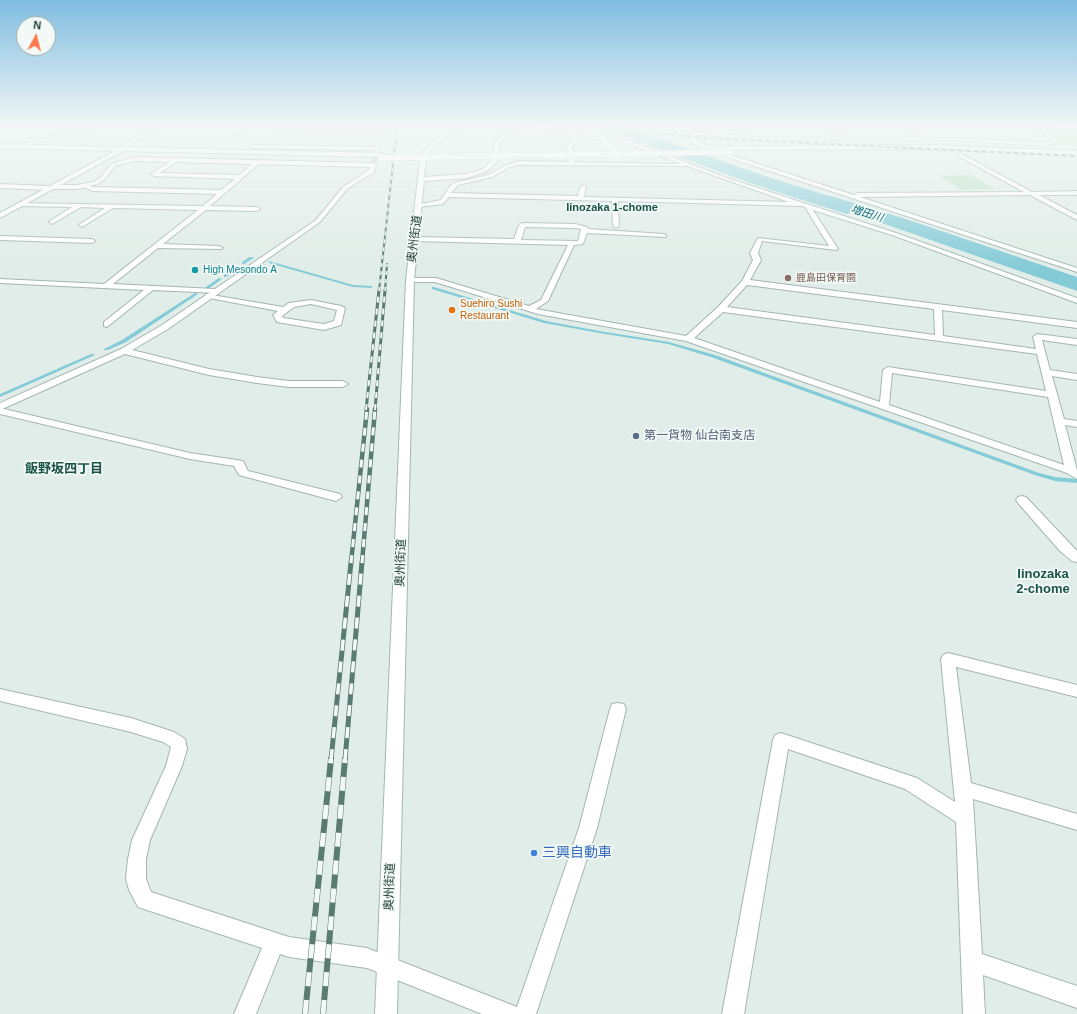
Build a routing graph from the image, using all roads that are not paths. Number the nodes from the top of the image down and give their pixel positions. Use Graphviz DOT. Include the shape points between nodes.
graph roads {
  1 [pos="74,174"];
  2 [pos="105,174"];
  3 [pos="163,174"];
  4 [pos="244,174"];
  5 [pos="367,174"];
  6 [pos="422,174"];
  7 [pos="472,174"];
  8 [pos="493,174"];
  9 [pos="713,174"];
  10 [pos="781,174"];
  11 [pos="995,174"];
  12 [pos="241,177"];
  13 [pos="421,179"];
  14 [pos="0,186"];
  15 [pos="84,186"];
  16 [pos="50,187"];
  17 [pos="583,187"];
  18 [pos="223,192"];
  19 [pos="1029,193"];
  20 [pos="1060,193"];
  21 [pos="1077,193"];
  22 [pos="846,195"];
  23 [pos="448,196"];
  24 [pos="581,199"];
  25 [pos="615,200"];
  26 [pos="1077,202"];
  27 [pos="20,204"];
  28 [pos="806,204"];
  29 [pos="80,205"];
  30 [pos="419,205"];
  31 [pos="112,206"];
  32 [pos="204,208"];
  33 [pos="257,209"];
  34 [pos="0,216"];
  35 [pos="1077,218"];
  36 [pos="52,222"];
  37 [pos="82,225"];
  38 [pos="616,226"];
  39 [pos="585,231"];
  40 [pos="664,236"];
  41 [pos="0,238"];
  42 [pos="414,239"];
  43 [pos="92,241"];
  44 [pos="517,242"];
  45 [pos="572,243"];
  46 [pos="156,246"];
  47 [pos="219,248"];
  48 [pos="1077,270"];
  49 [pos="0,280"];
  50 [pos="410,280"];
  51 [pos="745,282"];
  52 [pos="106,286"];
  53 [pos="151,288"];
  54 [pos="212,294"];
  55 [pos="1077,301"];
  56 [pos="938,307"];
  57 [pos="530,309"];
  58 [pos="721,309"];
  59 [pos="285,310"];
  60 [pos="107,324"];
  61 [pos="1077,324"];
  62 [pos="939,338"];
  63 [pos="688,339"];
  64 [pos="1077,342"];
  65 [pos="124,351"];
  66 [pos="1040,352"];
  67 [pos="1046,372"];
  68 [pos="1077,377"];
  69 [pos="343,384"];
  70 [pos="1052,395"];
  71 [pos="0,407"];
  72 [pos="884,407"];
  73 [pos="0,412"];
  74 [pos="1060,421"];
  75 [pos="1077,424"];
  76 [pos="1074,474"];
  77 [pos="336,497"];
  78 [pos="1022,500"];
  79 [pos="1077,558"];
  80 [pos="1077,690"];
  81 [pos="0,695"];
  82 [pos="618,709"];
  83 [pos="963,788"];
  84 [pos="965,818"];
  85 [pos="1077,822"];
  86 [pos="274,943"];
  87 [pos="972,961"];
  88 [pos="387,964"];
  89 [pos="1077,997"];
  90 [pos="245,1014"];
  91 [pos="386,1014"];
  92 [pos="509,1014"];
  93 [pos="525,1014"];
  94 [pos="733,1014"];
  95 [pos="974,1014"];
  1 -- 16 [label="street"];
  2 -- 15 [label="street" via="101,180"];
  3 -- 12 [label="street"];
  4 -- 12 [label="street"];
  5 -- 54 [label="street" via="345,188 318,221"];
  6 -- 13 [label="street, 奥州街道"];
  7 -- 13 [label="street, bridge"];
  8 -- 23 [label="street" via="456,184"];
  9 -- 28 [label="street"];
  10 -- 22 [label="street"];
  11 -- 19 [label="street"];
  12 -- 18 [label="street"];
  13 -- 30 [label="street, 奥州街道"];
  14 -- 16 [label="street"];
  15 -- 16 [label="street"];
  15 -- 18 [label="street" via="93,189"];
  16 -- 27 [label="street"];
  17 -- 24 [label="street"];
  18 -- 32 [label="street"];
  19 -- 20 [label="street"];
  19 -- 22 [label="street"];
  19 -- 35 [label="street"];
  20 -- 21 [label="street"];
  20 -- 26 [label="street"];
  22 -- 48 [label="street"];
  23 -- 24 [label="street"];
  23 -- 30 [label="street" via="443,202"];
  24 -- 25 [label="street"];
  25 -- 28 [label="street"];
  25 -- 38 [label="street"];
  27 -- 29 [label="street"];
  27 -- 34 [label="street"];
  28 -- 51 [label="street" via="834,249 760,239 754,253 757,260"];
  28 -- 55 [label="street"];
  29 -- 31 [label="street"];
  29 -- 36 [label="street"];
  30 -- 42 [label="street, 奥州街道"];
  31 -- 32 [label="street"];
  31 -- 37 [label="street"];
  32 -- 33 [label="street"];
  32 -- 46 [label="street"];
  39 -- 40 [label="street"];
  39 -- 44 [label="street" via="585,228 575,226 522,225"];
  39 -- 45 [label="street" via="581,243"];
  41 -- 43 [label="street"];
  42 -- 44 [label="street"];
  42 -- 50 [label="street, 奥州街道"];
  44 -- 45 [label="street"];
  45 -- 57 [label="street" via="544,301"];
  46 -- 47 [label="street"];
  46 -- 52 [label="street"];
  49 -- 52 [label="street"];
  50 -- 57 [label="street" via="436,280"];
  50 -- 88 [label="street, 奥州街道"];
  51 -- 56 [label="street"];
  51 -- 58 [label="street"];
  52 -- 53 [label="street"];
  53 -- 54 [label="street"];
  53 -- 60 [label="street"];
  54 -- 59 [label="street"];
  54 -- 65 [label="street"];
  56 -- 61 [label="street"];
  56 -- 62 [label="street"];
  57 -- 63 [label="street"];
  58 -- 62 [label="street"];
  58 -- 63 [label="street"];
  59 -- 59 [label="street" via="292,305 311,302 341,308 338,323 324,327 280,320 277,315"];
  62 -- 66 [label="street"];
  63 -- 72 [label="street"];
  64 -- 66 [label="street" via="1037,337"];
  65 -- 69 [label="street" via="209,372 257,380 289,384"];
  65 -- 71 [label="street"];
  66 -- 67 [label="street"];
  67 -- 68 [label="street"];
  67 -- 70 [label="street"];
  70 -- 72 [label="street" via="888,370"];
  70 -- 74 [label="street"];
  72 -- 76 [label="street"];
  73 -- 77 [label="street" via="190,456 239,463 243,473"];
  74 -- 75 [label="street"];
  74 -- 76 [label="street"];
  78 -- 79 [label="street"];
  80 -- 83 [label="street" via="948,658"];
  81 -- 86 [label="street" via="131,725 168,737 179,744 174,766 140,840 136,873 139,890 145,900"];
  82 -- 93 [label="street" via="588,828"];
  83 -- 84 [label="street"];
  83 -- 85 [label="street"];
  84 -- 87 [label="street"];
  84 -- 94 [label="street" via="911,783 781,740"];
  86 -- 88 [label="street" via="367,958"];
  86 -- 90 [label="street"];
  87 -- 89 [label="street"];
  87 -- 95 [label="street"];
  88 -- 91 [label="street, 奥州街道"];
  88 -- 92 [label="street"];
}
